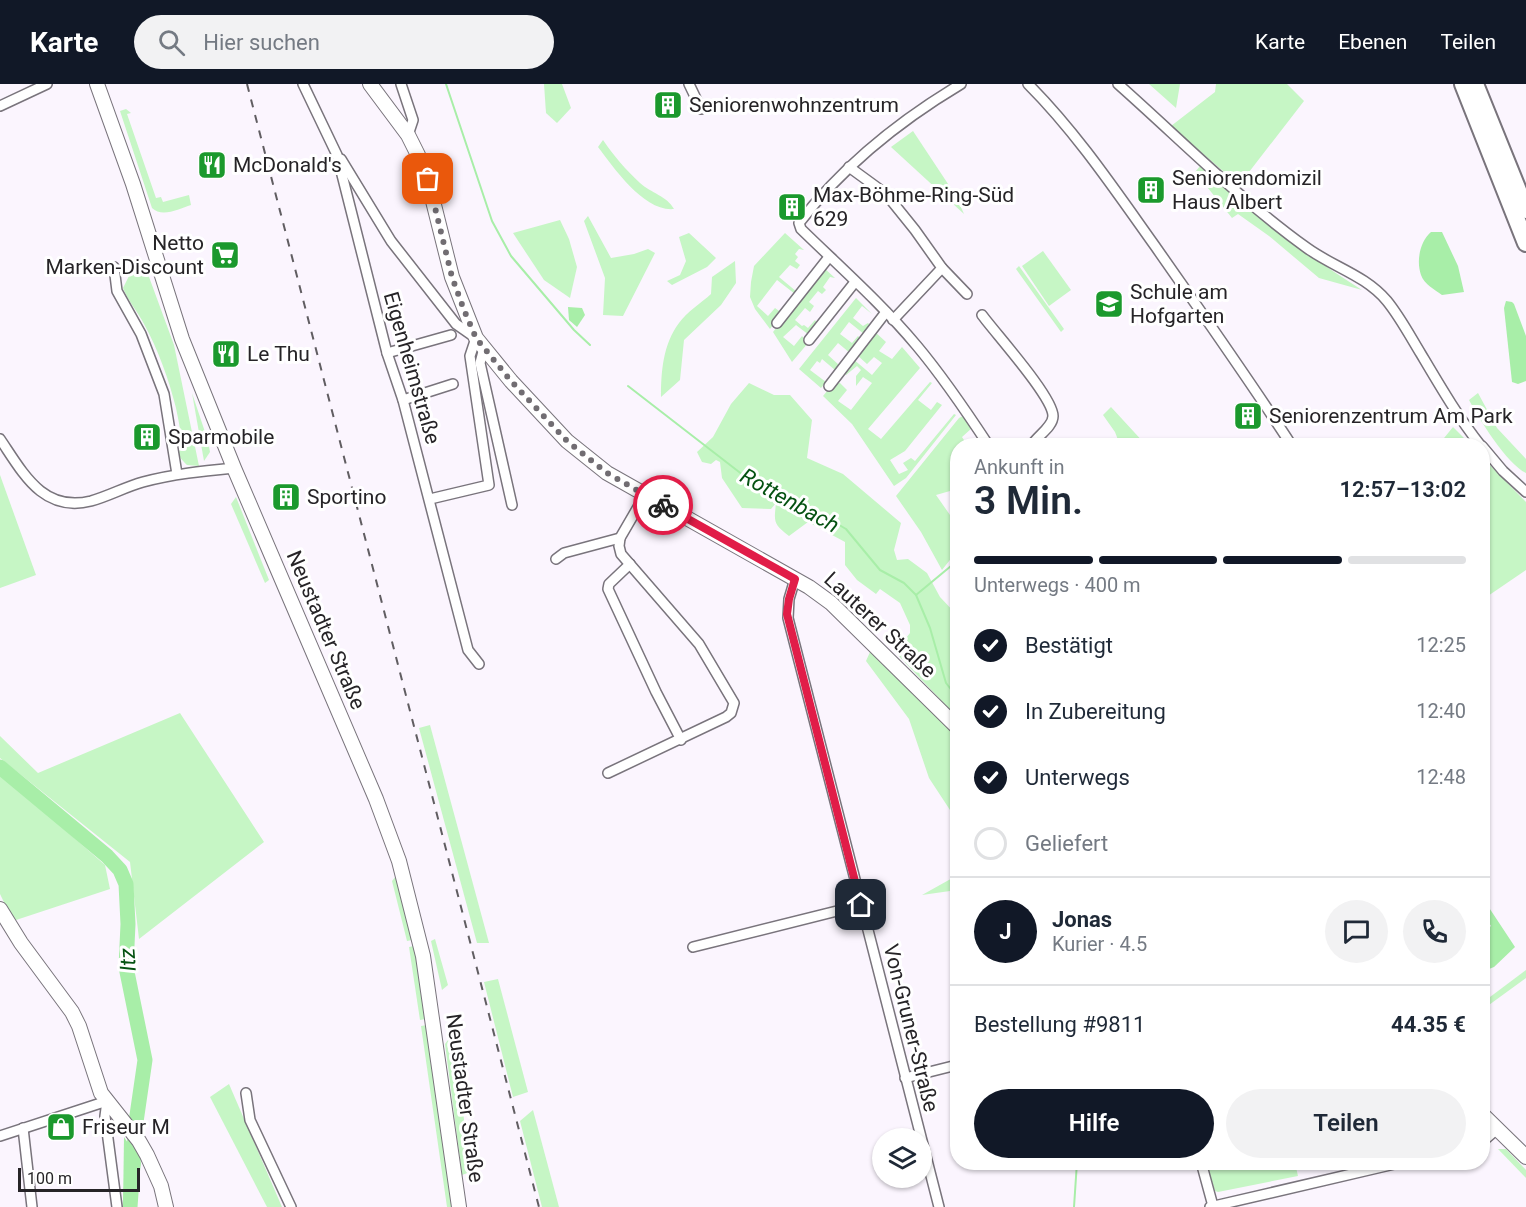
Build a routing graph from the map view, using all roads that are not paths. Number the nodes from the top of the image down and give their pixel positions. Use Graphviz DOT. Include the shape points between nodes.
graph roads {
  1 [pos="47,84"];
  2 [pos="303,84"];
  3 [pos="370,84"];
  4 [pos="401,84"];
  5 [pos="689,84"];
  6 [pos="961,84"];
  7 [pos="1028,84"];
  8 [pos="1118,84"];
  9 [pos="1463,84"];
  10 [pos="1475,84"];
  11 [pos="94,85"];
  12 [pos="0,106"];
  13 [pos="701,109"];
  14 [pos="408,135"];
  15 [pos="337,155"];
  16 [pos="849,167"];
  17 [pos="1526,210"];
  18 [pos="1526,243"];
  19 [pos="829,257"];
  20 [pos="114,267"];
  21 [pos="942,268"];
  22 [pos="855,282"];
  23 [pos="968,294"];
  24 [pos="982,315"];
  25 [pos="890,316"];
  26 [pos="777,323"];
  27 [pos="451,336"];
  28 [pos="809,340"];
  29 [pos="480,343"];
  30 [pos="387,353"];
  31 [pos="453,384"];
  32 [pos="829,386"];
  33 [pos="403,400"];
  34 [pos="984,438"];
  35 [pos="1036,438"];
  36 [pos="1287,438"];
  37 [pos="1476,438"];
  38 [pos="0,439"];
  39 [pos="1490,456"];
  40 [pos="234,468"];
  41 [pos="177,474"];
  42 [pos="1526,492"];
  43 [pos="645,495"];
  44 [pos="430,499"];
  45 [pos="512,505"];
  46 [pos="620,538"];
  47 [pos="555,559"];
  48 [pos="630,564"];
  49 [pos="795,579"];
  50 [pos="478,664"];
  51 [pos="950,720"];
  52 [pos="681,740"];
  53 [pos="608,772"];
  54 [pos="861,905"];
  55 [pos="0,909"];
  56 [pos="693,947"];
  57 [pos="950,1067"];
  58 [pos="905,1078"];
  59 [pos="246,1093"];
  60 [pos="107,1101"];
  61 [pos="1490,1122"];
  62 [pos="24,1128"];
  63 [pos="1497,1129"];
  64 [pos="1490,1135"];
  65 [pos="0,1136"];
  66 [pos="1526,1158"];
  67 [pos="1203,1170"];
  68 [pos="1368,1170"];
  69 [pos="32,1207"];
  70 [pos="117,1207"];
  71 [pos="166,1207"];
  72 [pos="291,1207"];
  73 [pos="459,1207"];
  74 [pos="939,1207"];
  75 [pos="1212,1207"];
  1 -- 12 [label="street"];
  2 -- 15 [label="street, Eigenheimstraße"];
  3 -- 14 [label="street, Lauterer Straße"];
  4 -- 14 [label="street, Lauterer Straße" via="413,120"];
  5 -- 13 [label="street"];
  6 -- 16 [label="street" via="889,133"];
  7 -- 36 [label="street" via="1108,180"];
  8 -- 37 [label="street" via="1258,210 1308,249 1356,275 1381,295"];
  9 -- 18 [label="highway"];
  10 -- 17 [label="highway"];
  11 -- 40 [label="street, Neustadter Straße" via="133,184 182,339"];
  14 -- 29 [label="street, Lauterer Straße" via="428,179 452,277"];
  15 -- 29 [label="street" via="391,241 456,324"];
  15 -- 30 [label="street, Eigenheimstraße"];
  16 -- 19 [label="street" via="799,223"];
  16 -- 21 [label="street" via="885,194"];
  19 -- 22 [label="street"];
  19 -- 26 [label="street"];
  20 -- 41 [label="street" via="117,291 141,334 164,394"];
  21 -- 23 [label="street"];
  21 -- 25 [label="street"];
  22 -- 25 [label="street"];
  22 -- 28 [label="street"];
  24 -- 35 [label="street" via="1050,406 1050,426"];
  25 -- 32 [label="street"];
  25 -- 34 [label="street" via="942,377"];
  27 -- 30 [label="street"];
  29 -- 43 [label="street, Lauterer Straße" via="567,441 607,473"];
  29 -- 44 [label="street" via="470,356 489,485"];
  29 -- 45 [label="street, Lauterer Straße" via="480,363"];
  30 -- 33 [label="street, Eigenheimstraße"];
  31 -- 33 [label="street"];
  33 -- 44 [label="street, Eigenheimstraße"];
  38 -- 41 [label="street" via="30,482 42,493 66,503 93,500"];
  39 -- 42 [label="street"];
  40 -- 41 [label="street"];
  40 -- 73 [label="street, Neustadter Straße" via="399,861 423,956"];
  43 -- 46 [label="street"];
  43 -- 49 [label="street, Lauterer Straße"];
  44 -- 50 [label="street, Eigenheimstraße" via="468,650"];
  46 -- 47 [label="street"];
  46 -- 48 [label="street" via="621,554"];
  48 -- 52 [label="street" via="608,589"];
  48 -- 52 [label="street" via="699,645 732,698 731,713"];
  49 -- 51 [label="street, Lauterer Straße" via="842,613"];
  49 -- 54 [label="street, Von-Gruner-Straße" via="787,614"];
  52 -- 53 [label="street"];
  54 -- 56 [label="street"];
  54 -- 58 [label="street, Von-Gruner-Straße"];
  55 -- 60 [label="street" via="72,1012"];
  57 -- 58 [label="street"];
  58 -- 74 [label="street, Von-Gruner-Straße"];
  59 -- 72 [label="street" via="250,1120"];
  60 -- 62 [label="street"];
  60 -- 70 [label="street" via="105,1116"];
  60 -- 71 [label="street" via="147,1155"];
  61 -- 63 [label="street"];
  62 -- 65 [label="street"];
  62 -- 69 [label="street"];
  63 -- 64 [label="street"];
  63 -- 66 [label="street"];
  67 -- 75 [label="street"];
  68 -- 75 [label="street"];
}
